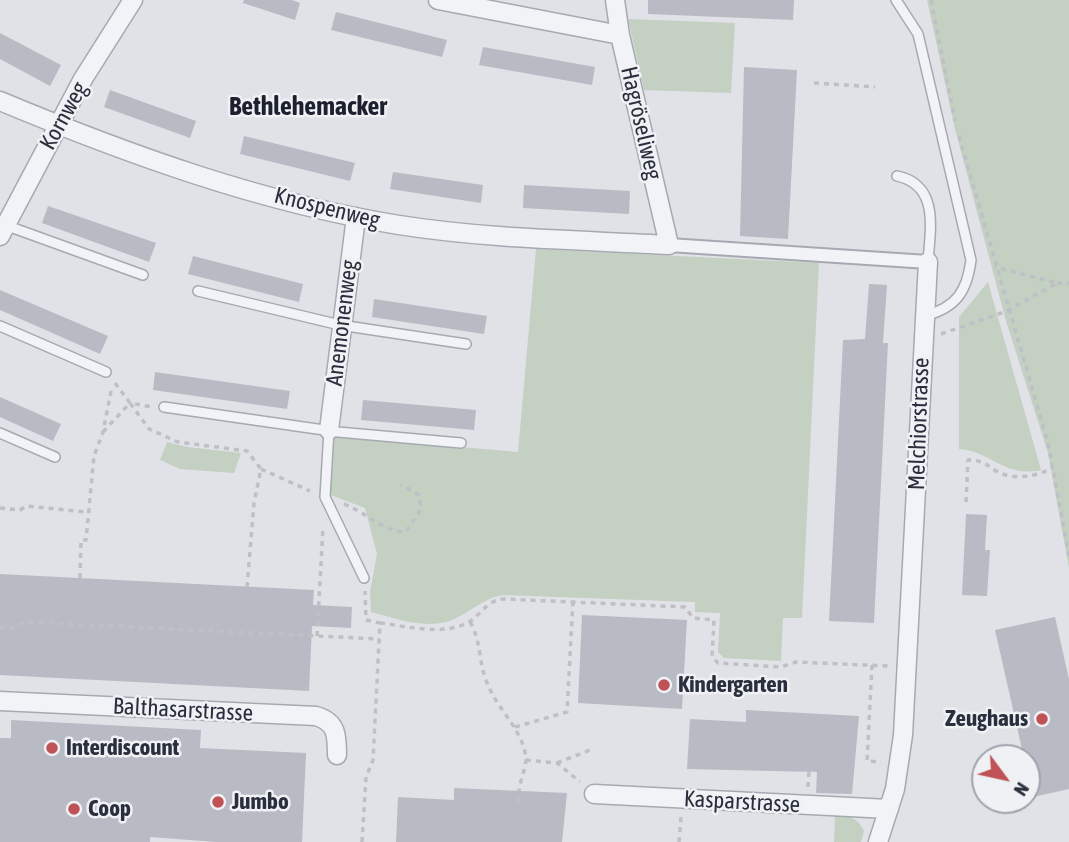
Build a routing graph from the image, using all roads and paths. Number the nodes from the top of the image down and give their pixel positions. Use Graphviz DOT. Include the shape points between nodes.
graph roads {
  1 [pos="133,0"];
  2 [pos="438,0"];
  3 [pos="615,0"];
  4 [pos="896,0"];
  5 [pos="931,0"];
  6 [pos="620,35"];
  7 [pos="814,83"];
  8 [pos="875,87"];
  9 [pos="0,101"];
  10 [pos="58,125"];
  11 [pos="897,176"];
  12 [pos="356,217"];
  13 [pos="3,230"];
  14 [pos="669,245"];
  15 [pos="928,262"];
  16 [pos="995,267"];
  17 [pos="143,275"];
  18 [pos="1056,283"];
  19 [pos="1069,283"];
  20 [pos="198,291"];
  21 [pos="1007,311"];
  22 [pos="924,317"];
  23 [pos="340,325"];
  24 [pos="0,326"];
  25 [pos="922,341"];
  26 [pos="466,344"];
  27 [pos="110,376"];
  28 [pos="130,403"];
  29 [pos="164,407"];
  30 [pos="329,430"];
  31 [pos="103,432"];
  32 [pos="0,433"];
  33 [pos="461,443"];
  34 [pos="55,457"];
  35 [pos="1053,468"];
  36 [pos="261,470"];
  37 [pos="401,484"];
  38 [pos="325,497"];
  39 [pos="966,502"];
  40 [pos="0,508"];
  41 [pos="87,512"];
  42 [pos="1069,556"];
  43 [pos="80,578"];
  44 [pos="365,578"];
  45 [pos="247,587"];
  46 [pos="573,601"];
  47 [pos="380,622"];
  48 [pos="470,622"];
  49 [pos="0,627"];
  50 [pos="317,636"];
  51 [pos="379,639"];
  52 [pos="872,665"];
  53 [pos="908,666"];
  54 [pos="0,701"];
  55 [pos="515,727"];
  56 [pos="590,750"];
  57 [pos="337,755"];
  58 [pos="526,760"];
  59 [pos="900,762"];
  60 [pos="557,763"];
  61 [pos="519,791"];
  62 [pos="594,794"];
  63 [pos="681,798"];
  64 [pos="889,808"];
  65 [pos="362,842"];
  66 [pos="679,842"];
  67 [pos="878,842"];
  1 -- 10 [label="street, Kornweg"];
  2 -- 6 [label="street"];
  3 -- 6 [label="street, Hagröseliweg"];
  4 -- 22 [label="lane" via="918,34 971,260 968,283 958,298 939,313"];
  5 -- 16 [label="path" via="957,130"];
  6 -- 14 [label="street, Hagröseliweg"];
  7 -- 8 [label="path"];
  9 -- 10 [label="street, Knospenweg"];
  10 -- 12 [label="street, Knospenweg" via="196,175"];
  10 -- 13 [label="street, Kornweg"];
  11 -- 15 [label="lane" via="915,184 929,201"];
  12 -- 14 [label="street, Knospenweg" via="498,237"];
  12 -- 23 [label="street, Anemonenweg"];
  13 -- 17 [label="lane"];
  14 -- 15 [label="street"];
  15 -- 22 [label="street, Melchiorstrasse"];
  16 -- 18 [label="path"];
  16 -- 21 [label="path"];
  18 -- 19 [label="path"];
  18 -- 21 [label="path"];
  20 -- 23 [label="lane"];
  21 -- 25 [label="path"];
  21 -- 35 [label="path"];
  22 -- 25 [label="street, Melchiorstrasse"];
  23 -- 26 [label="lane"];
  23 -- 30 [label="street, Anemonenweg"];
  24 -- 27 [label="lane"];
  25 -- 53 [label="street, Melchiorstrasse"];
  27 -- 28 [label="path"];
  27 -- 31 [label="path"];
  28 -- 29 [label="path"];
  28 -- 31 [label="path"];
  28 -- 36 [label="path" via="149,429 178,442 247,451"];
  29 -- 30 [label="lane"];
  30 -- 33 [label="lane"];
  30 -- 38 [label="lane"];
  31 -- 41 [label="path" via="94,456"];
  32 -- 34 [label="lane"];
  35 -- 39 [label="path" via="1033,477 1003,474 983,460 968,460"];
  35 -- 42 [label="path"];
  36 -- 38 [label="path"];
  36 -- 45 [label="path"];
  37 -- 38 [label="path" via="419,495 421,509 405,532 393,532 364,511"];
  38 -- 44 [label="lane"];
  38 -- 50 [label="path"];
  40 -- 41 [label="path"];
  41 -- 43 [label="path"];
  44 -- 47 [label="path" via="366,620"];
  46 -- 48 [label="path" via="496,600"];
  46 -- 52 [label="path" via="685,607 693,618 714,620 712,656 718,663"];
  46 -- 55 [label="path" via="567,712"];
  47 -- 48 [label="path" via="440,628"];
  47 -- 51 [label="path"];
  48 -- 55 [label="path" via="480,643 486,683"];
  49 -- 50 [label="path" via="26,622"];
  50 -- 51 [label="path"];
  51 -- 65 [label="path" via="373,760 366,777"];
  52 -- 53 [label="path"];
  52 -- 59 [label="path" via="867,761"];
  53 -- 59 [label="street, Melchiorstrasse"];
  54 -- 57 [label="street, Balthasarstrasse" via="316,716 334,729"];
  55 -- 58 [label="path"];
  56 -- 60 [label="path"];
  58 -- 60 [label="path"];
  58 -- 61 [label="path"];
  59 -- 64 [label="street, Melchiorstrasse"];
  60 -- 62 [label="path"];
  62 -- 63 [label="street, Kasparstrasse"];
  63 -- 64 [label="street, Kasparstrasse"];
  63 -- 66 [label="path"];
  64 -- 67 [label="street, Melchiorstrasse"];
}
